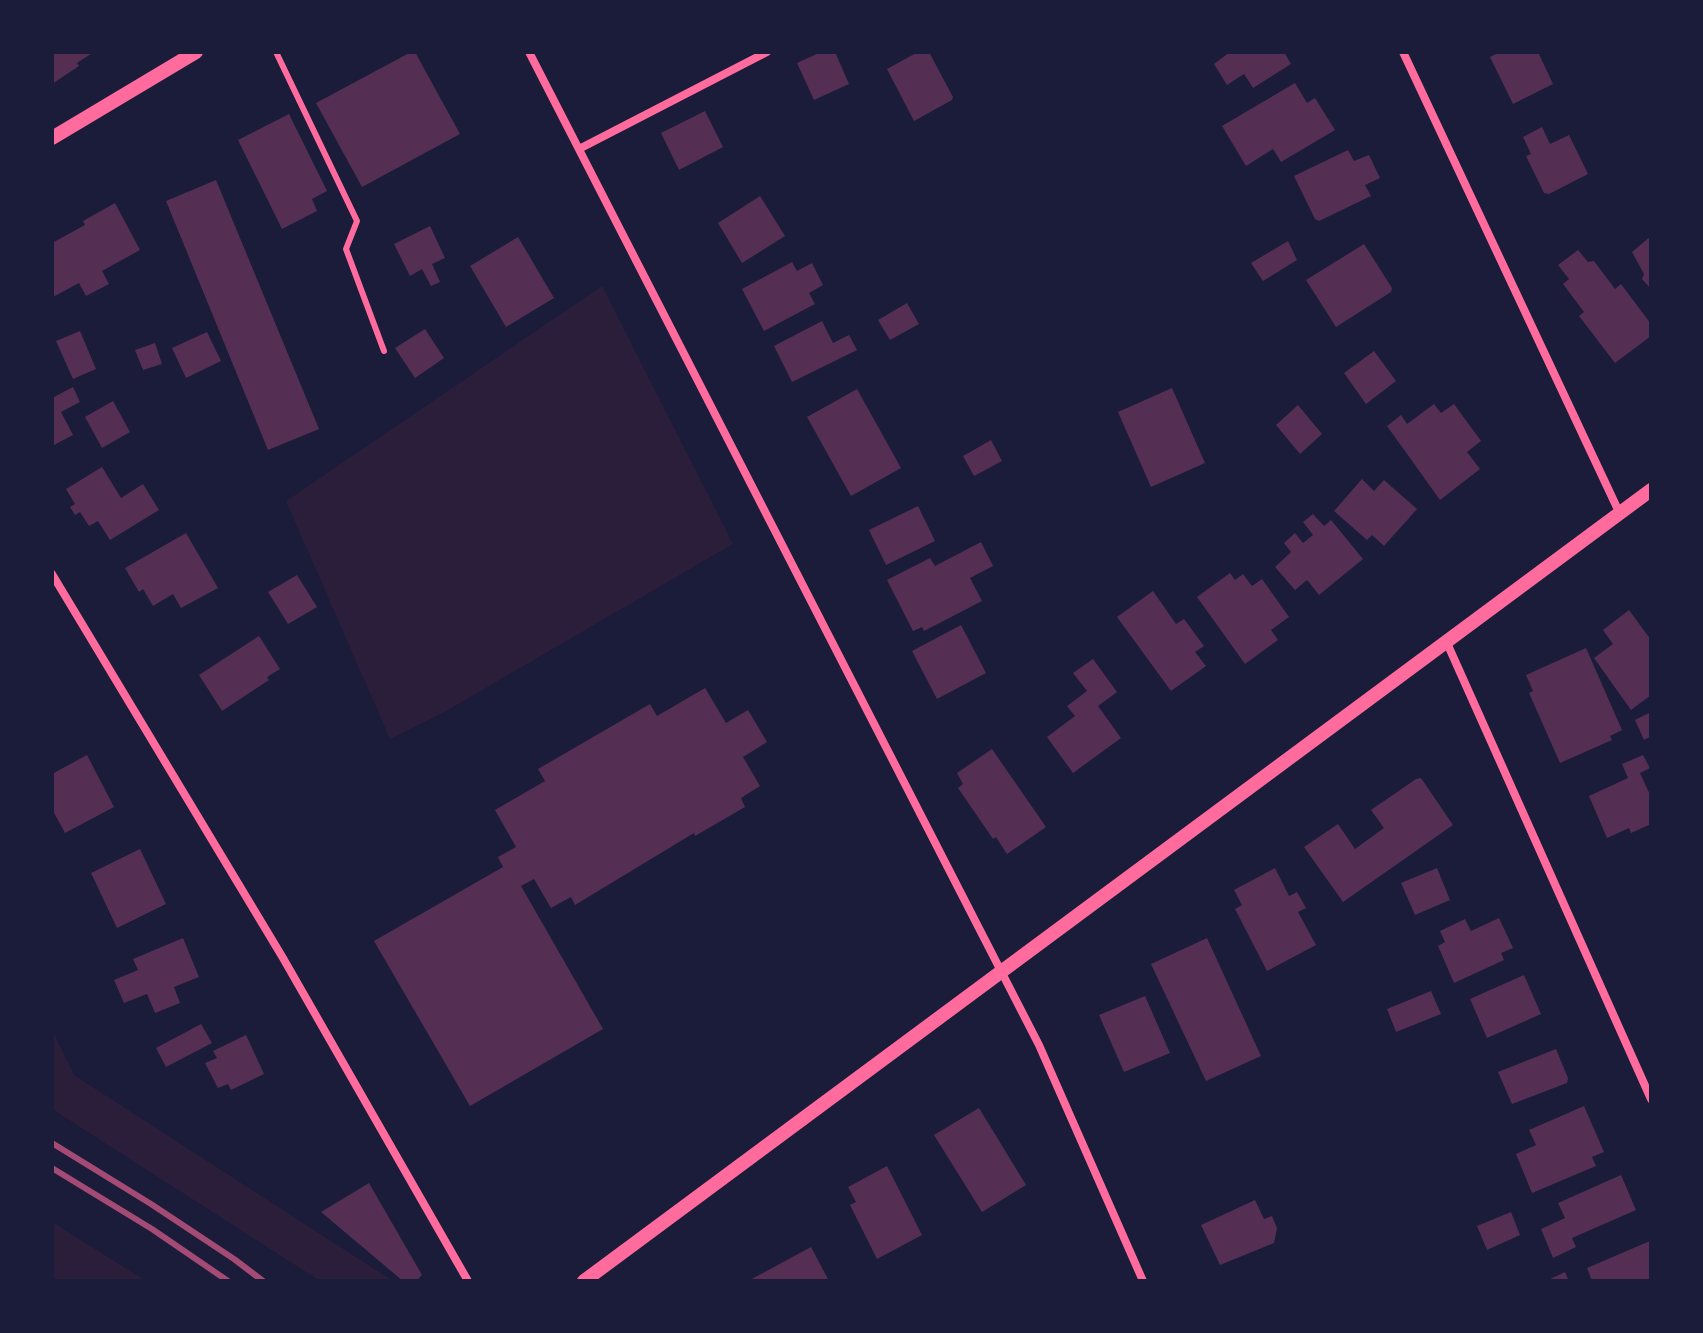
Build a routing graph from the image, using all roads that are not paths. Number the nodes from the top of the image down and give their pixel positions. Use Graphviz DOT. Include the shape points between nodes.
graph roads {
  1 [pos="196,52"];
  2 [pos="276,52"];
  3 [pos="529,52"];
  4 [pos="767,52"];
  5 [pos="1403,52"];
  6 [pos="52,138"];
  7 [pos="579,149"];
  8 [pos="384,351"];
  9 [pos="1651,490"];
  10 [pos="1620,514"];
  11 [pos="52,574"];
  12 [pos="1447,643"];
  13 [pos="1002,971"];
  14 [pos="1651,1099"];
  15 [pos="468,1281"];
  16 [pos="584,1281"];
  17 [pos="1143,1281"];
  1 -- 6 [label="street"];
  2 -- 8 [label="lane" via="357,221 346,249"];
  3 -- 7 [label="street"];
  4 -- 7 [label="street"];
  5 -- 10 [label="street"];
  7 -- 13 [label="street"];
  9 -- 10 [label="street"];
  10 -- 12 [label="street"];
  11 -- 15 [label="street" via="283,958"];
  12 -- 13 [label="street"];
  12 -- 14 [label="street"];
  13 -- 16 [label="street"];
  13 -- 17 [label="street"];
}
